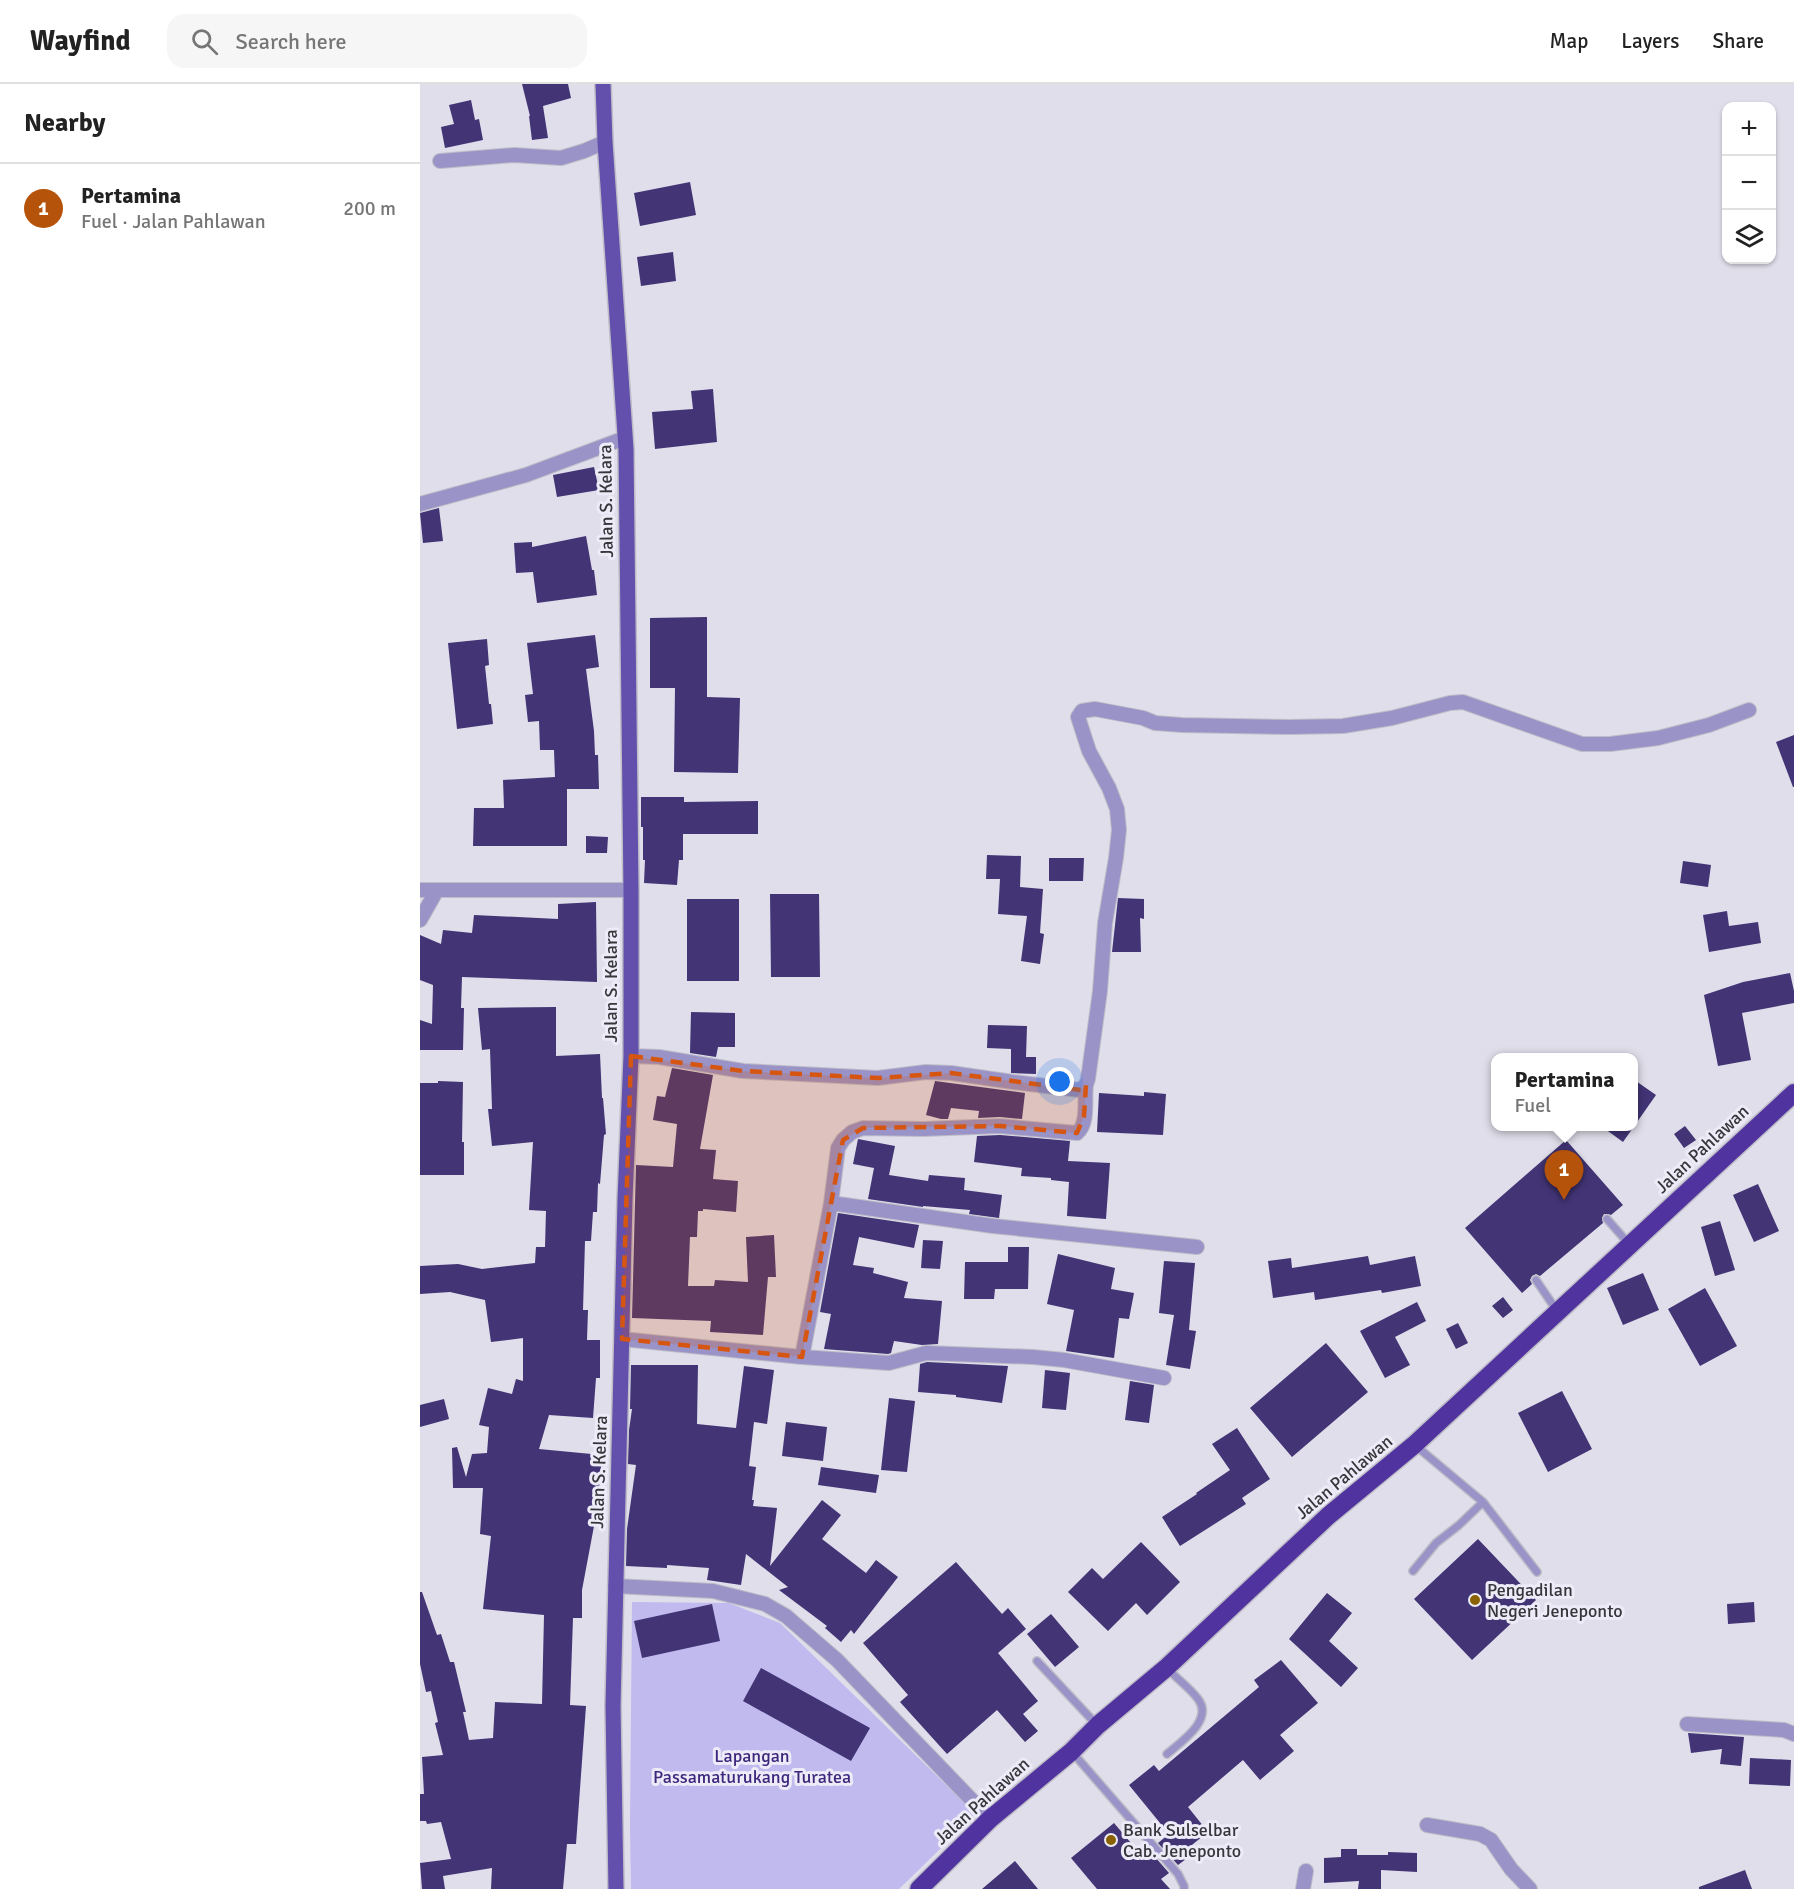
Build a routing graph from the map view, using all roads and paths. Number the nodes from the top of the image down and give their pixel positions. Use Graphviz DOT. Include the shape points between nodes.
graph roads {
  1 [pos="603,84"];
  2 [pos="605,142"];
  3 [pos="440,161"];
  4 [pos="625,438"];
  5 [pos="420,504"];
  6 [pos="1749,710"];
  7 [pos="420,890"];
  8 [pos="437,890"];
  9 [pos="631,890"];
  10 [pos="420,920"];
  11 [pos="631,1056"];
  12 [pos="1086,1085"];
  13 [pos="1794,1093"];
  14 [pos="831,1203"];
  15 [pos="1607,1219"];
  16 [pos="1629,1245"];
  17 [pos="1197,1247"];
  18 [pos="1536,1280"];
  19 [pos="1557,1311"];
  20 [pos="622,1339"];
  21 [pos="802,1357"];
  22 [pos="1164,1378"];
  23 [pos="1414,1445"];
  24 [pos="1483,1502"];
  25 [pos="1413,1571"];
  26 [pos="1537,1572"];
  27 [pos="615,1586"];
  28 [pos="1037,1660"];
  29 [pos="1166,1668"];
  30 [pos="1687,1724"];
  31 [pos="1098,1725"];
  32 [pos="1794,1734"];
  33 [pos="1071,1752"];
  34 [pos="1167,1754"];
  35 [pos="990,1819"];
  36 [pos="1426,1825"];
  37 [pos="1306,1871"];
  38 [pos="616,1889"];
  39 [pos="919,1889"];
  40 [pos="1184,1889"];
  41 [pos="1303,1889"];
  42 [pos="1530,1889"];
  1 -- 2 [label="main road, Jalan S. Kelara"];
  2 -- 3 [label="street" via="561,158 514,155"];
  2 -- 4 [label="main road, Jalan S. Kelara"];
  4 -- 5 [label="street" via="526,475"];
  4 -- 9 [label="main road, Jalan S. Kelara"];
  6 -- 12 [label="street" via="1658,738 1610,744 1582,744 1463,702 1343,726 1182,725 1095,709 1082,711 1078,717 1080,727 1118,809 1119,830"];
  7 -- 8 [label="street"];
  8 -- 9 [label="street"];
  8 -- 10 [label="street"];
  9 -- 11 [label="main road, Jalan S. Kelara"];
  11 -- 12 [label="street" via="744,1071 878,1078 951,1072 1080,1090"];
  11 -- 20 [label="main road, Jalan S. Kelara"];
  12 -- 14 [label="street" via="1084,1116 1077,1133 1000,1126 863,1128 852,1132 838,1148"];
  13 -- 16 [label="highway, Jalan Pahlawan"];
  14 -- 17 [label="street" via="993,1226"];
  14 -- 21 [label="street"];
  15 -- 16 [label="lane"];
  16 -- 19 [label="highway, Jalan Pahlawan"];
  18 -- 19 [label="lane"];
  19 -- 23 [label="highway, Jalan Pahlawan"];
  20 -- 21 [label="street"];
  20 -- 27 [label="main road, Jalan S. Kelara"];
  21 -- 22 [label="street" via="889,1363 926,1353 1033,1357"];
  23 -- 24 [label="lane"];
  23 -- 29 [label="highway, Jalan Pahlawan" via="1328,1516"];
  24 -- 25 [label="lane" via="1436,1543"];
  24 -- 26 [label="lane"];
  27 -- 35 [label="street" via="713,1591 765,1604 786,1616 837,1660"];
  27 -- 38 [label="main road, Jalan S. Kelara" via="612,1706"];
  28 -- 31 [label="lane"];
  29 -- 31 [label="highway, Jalan Pahlawan"];
  29 -- 34 [label="lane" via="1202,1707 1197,1725"];
  30 -- 32 [label="street" via="1784,1730"];
  31 -- 33 [label="highway, Jalan Pahlawan"];
  33 -- 35 [label="highway, Jalan Pahlawan"];
  33 -- 40 [label="lane" via="1178,1874"];
  35 -- 39 [label="highway, Jalan Pahlawan"];
  36 -- 42 [label="street" via="1480,1834 1491,1840"];
  37 -- 41 [label="street"];
}
